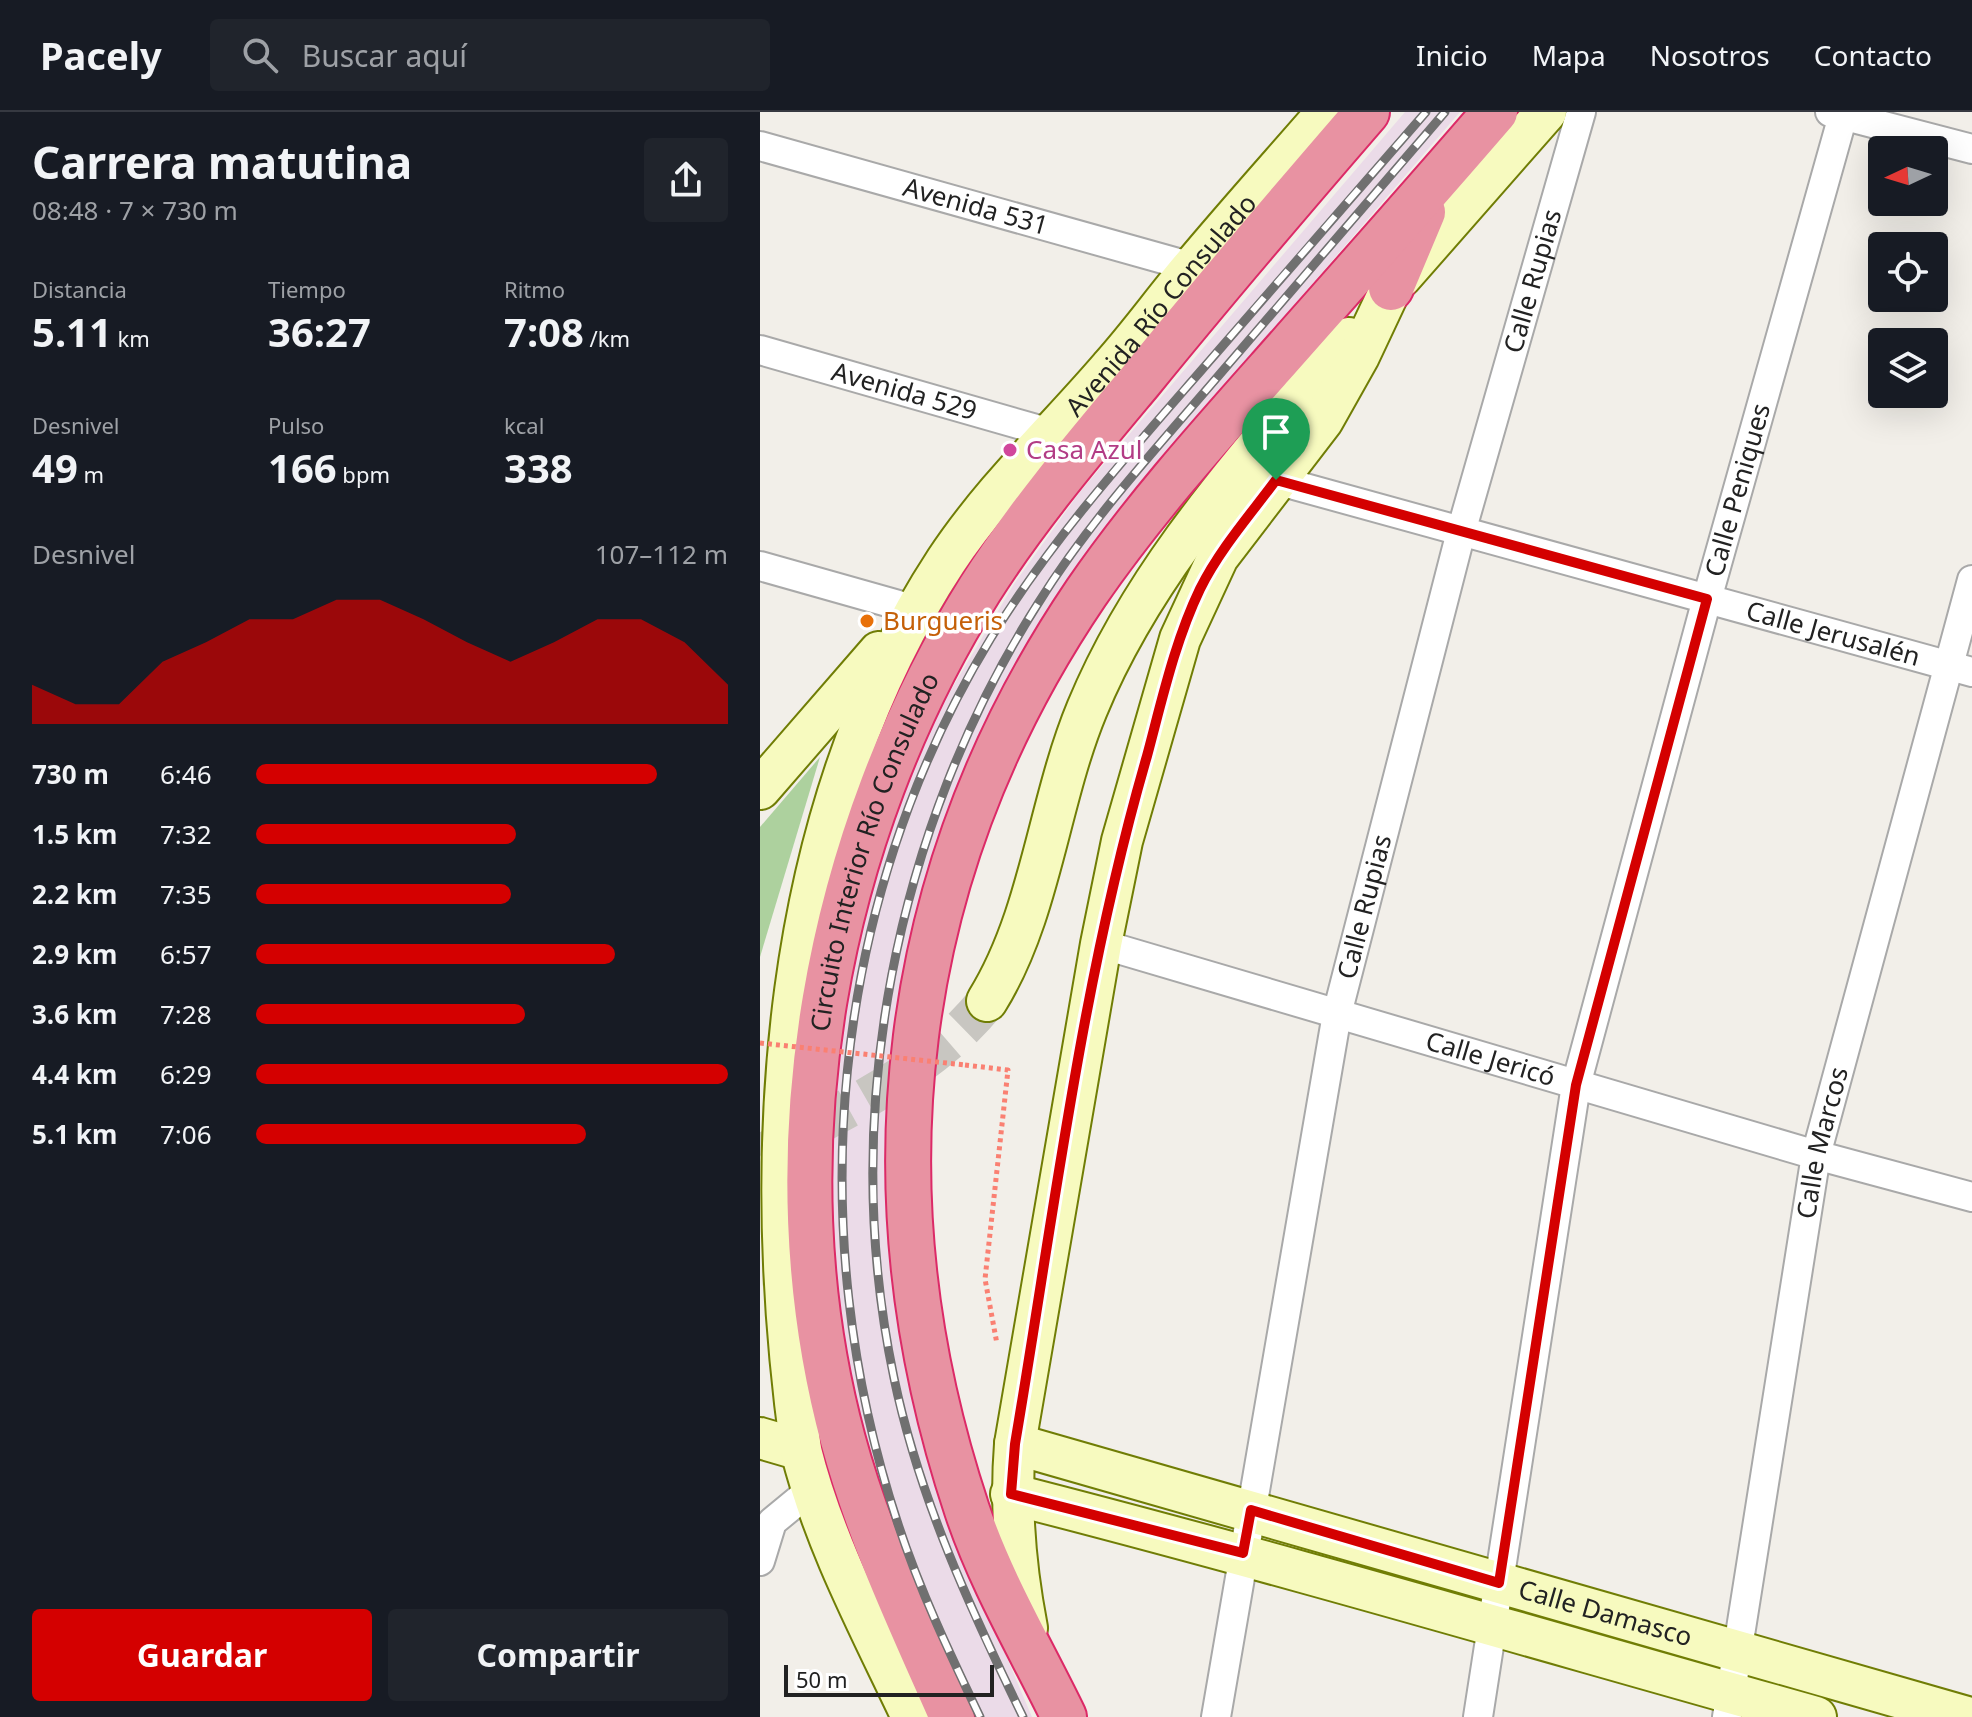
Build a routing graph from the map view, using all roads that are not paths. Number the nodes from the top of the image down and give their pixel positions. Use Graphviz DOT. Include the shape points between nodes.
graph roads {
  1 [pos="1327,112"];
  2 [pos="1367,112"];
  3 [pos="1495,112"];
  4 [pos="1546,112"];
  5 [pos="1581,112"];
  6 [pos="1839,113"];
  7 [pos="760,146"];
  8 [pos="1972,149"];
  9 [pos="1437,179"];
  10 [pos="1269,225"];
  11 [pos="1192,267"];
  12 [pos="1391,288"];
  13 [pos="1172,342"];
  14 [pos="760,350"];
  15 [pos="1050,433"];
  16 [pos="1276,480"];
  17 [pos="1461,532"];
  18 [pos="760,566"];
  19 [pos="1972,580"];
  20 [pos="1707,599"];
  21 [pos="916,610"];
  22 [pos="1960,668"];
  23 [pos="768,767"];
  24 [pos="1101,944"];
  25 [pos="987,1001"];
  26 [pos="1337,1014"];
  27 [pos="1576,1085"];
  28 [pos="1816,1155"];
  29 [pos="1972,1197"];
  30 [pos="760,1438"];
  31 [pos="1015,1444"];
  32 [pos="801,1450"];
  33 [pos="812,1489"];
  34 [pos="1011,1494"];
  35 [pos="1251,1510"];
  36 [pos="1243,1553"];
  37 [pos="760,1561"];
  38 [pos="1499,1583"];
  39 [pos="1493,1628"];
  40 [pos="1031,1649"];
  41 [pos="1737,1651"];
  42 [pos="1729,1705"];
  43 [pos="912,1717"];
  44 [pos="952,1717"];
  45 [pos="1064,1717"];
  46 [pos="1216,1717"];
  47 [pos="1478,1717"];
  48 [pos="1816,1717"];
  49 [pos="1967,1717"];
  1 -- 11 [label="main road, Avenida Río Consulado"];
  2 -- 10 [label="highway, Circuito Interior Río Consulado"];
  3 -- 9 [label="highway"];
  4 -- 12 [label="main road"];
  5 -- 17 [label="street, Calle Rupias"];
  6 -- 8 [label="street"];
  6 -- 20 [label="street, Calle Peniques"];
  7 -- 11 [label="street, Avenida 531"];
  9 -- 12 [label="highway"];
  9 -- 40 [label="highway" via="1219,426 1086,593 1005,733 975,804 928,956 914,1029 908,1111 914,1287 925,1361 968,1513"];
  10 -- 11 [label="highway"];
  10 -- 13 [label="highway, Circuito Interior Río Consulado"];
  11 -- 13 [label="highway"];
  11 -- 15 [label="main road, Avenida Río Consulado"];
  12 -- 16 [label="main road" via="1341,389"];
  12 -- 25 [label="main road" via="1198,519 1127,625 1086,712 1015,941"];
  13 -- 44 [label="highway, Circuito Interior Río Consulado" via="1048,495 955,633 880,795 855,867 827,985 816,1058 809,1189 827,1367 859,1495"];
  14 -- 15 [label="street, Avenida 529"];
  15 -- 21 [label="main road, Avenida Río Consulado" via="990,502"];
  16 -- 17 [label="street, Calle Jerusalén"];
  16 -- 24 [label="main road" via="1218,557 1180,639 1122,841"];
  17 -- 20 [label="street, Calle Jerusalén"];
  17 -- 26 [label="street, Calle Rupias"];
  18 -- 21 [label="street"];
  19 -- 22 [label="street, Calle Marcos"];
  20 -- 22 [label="street, Calle Jerusalén"];
  20 -- 27 [label="street, Calle Peniques"];
  21 -- 23 [label="main road"];
  21 -- 32 [label="main road, Avenida Río Consulado" via="853,738 830,804 808,875 783,995 770,1114 771,1237 784,1361"];
  22 -- 28 [label="street, Calle Marcos"];
  24 -- 26 [label="street, Calle Jericó"];
  24 -- 31 [label="main road"];
  26 -- 27 [label="street, Calle Jericó"];
  26 -- 35 [label="street, Calle Rupias"];
  27 -- 28 [label="street, Calle Jericó"];
  27 -- 38 [label="street, Calle Peniques"];
  28 -- 29 [label="street, Calle Jericó"];
  28 -- 41 [label="street, Calle Marcos"];
  30 -- 32 [label="main road"];
  31 -- 34 [label="main road"];
  31 -- 35 [label="main road, Calle Damasco"];
  32 -- 33 [label="main road, Avenida Río Consulado"];
  33 -- 37 [label="street" via="772,1522"];
  33 -- 43 [label="main road, Avenida Río Consulado" via="848,1582"];
  34 -- 36 [label="main road, Calle Damasco"];
  34 -- 40 [label="main road"];
  35 -- 36 [label="street, Calle Rupias"];
  35 -- 38 [label="main road, Calle Damasco"];
  36 -- 39 [label="main road, Calle Damasco"];
  36 -- 46 [label="street, Calle Rupias"];
  38 -- 39 [label="street, Calle Peniques"];
  38 -- 41 [label="main road, Calle Damasco"];
  39 -- 42 [label="main road, Calle Damasco"];
  39 -- 47 [label="street, Calle Peniques"];
  40 -- 45 [label="highway"];
  41 -- 42 [label="street, Calle Marcos"];
  41 -- 49 [label="main road, Calle Damasco"];
  42 -- 48 [label="main road, Calle Damasco"];
}
